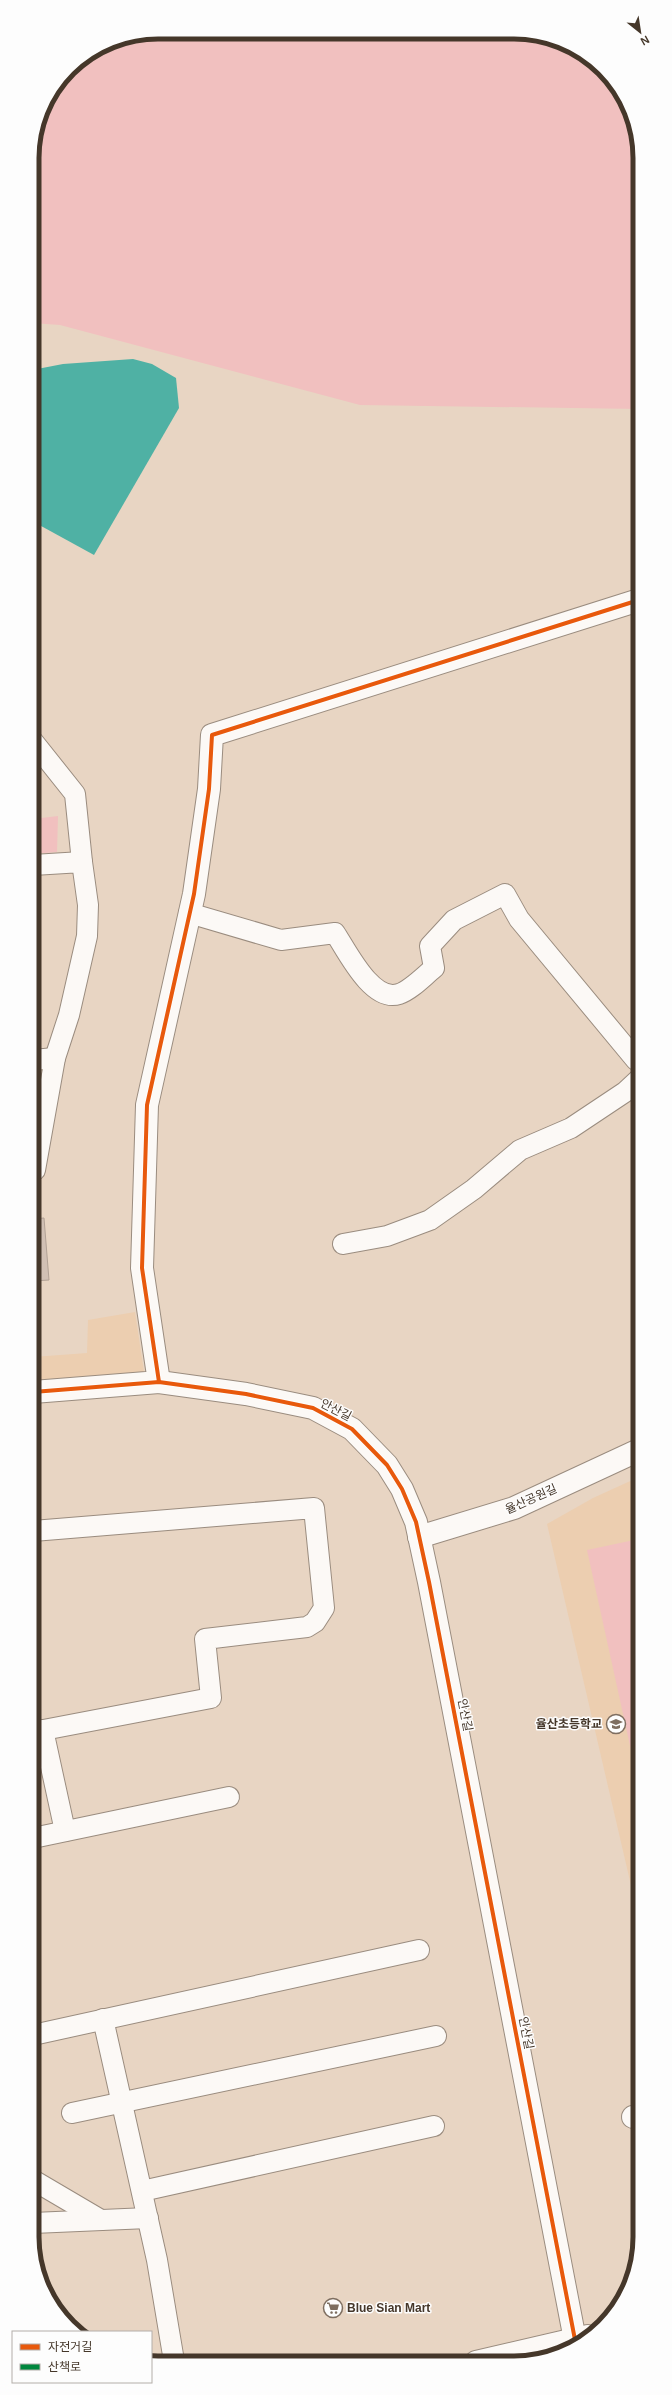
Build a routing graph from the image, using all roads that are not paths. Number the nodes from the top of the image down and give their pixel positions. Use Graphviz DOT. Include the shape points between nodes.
graph roads {
  1 [pos="633,602"];
  2 [pos="39,749"];
  3 [pos="82,862"];
  4 [pos="39,865"];
  5 [pos="189,913"];
  6 [pos="633,1056"];
  7 [pos="55,1058"];
  8 [pos="39,1059"];
  9 [pos="633,1085"];
  10 [pos="39,1148"];
  11 [pos="343,1244"];
  12 [pos="158,1382"];
  13 [pos="39,1392"];
  14 [pos="633,1453"];
  15 [pos="39,1531"];
  16 [pos="419,1537"];
  17 [pos="39,1731"];
  18 [pos="39,1735"];
  19 [pos="229,1797"];
  20 [pos="65,1831"];
  21 [pos="39,1837"];
  22 [pos="419,1950"];
  23 [pos="103,2019"];
  24 [pos="39,2034"];
  25 [pos="436,2036"];
  26 [pos="122,2102"];
  27 [pos="72,2113"];
  28 [pos="434,2126"];
  29 [pos="39,2184"];
  30 [pos="142,2191"];
  31 [pos="148,2218"];
  32 [pos="101,2220"];
  33 [pos="39,2223"];
  34 [pos="579,2336"];
  35 [pos="570,2342"];
  36 [pos="173,2356"];
  37 [pos="504,2356"];
  1 -- 5 [label="street" via="212,735 209,789"];
  2 -- 3 [label="lane" via="75,794"];
  3 -- 4 [label="lane"];
  3 -- 7 [label="lane" via="88,905 87,936 69,1015"];
  5 -- 6 [label="lane" via="282,940 334,933 365,980 383,994 399,994 434,968 430,946 454,920 505,894 520,919"];
  5 -- 12 [label="street" via="147,1104 142,1268"];
  7 -- 8 [label="lane"];
  7 -- 10 [label="lane"];
  9 -- 11 [label="lane" via="571,1128 520,1150 474,1189 430,1220 386,1236"];
  12 -- 13 [label="street, 안산길"];
  12 -- 16 [label="street, 안산길" via="246,1394 313,1408 352,1429 387,1465 402,1489 416,1522"];
  14 -- 16 [label="street, 율산공원길" via="514,1508"];
  15 -- 17 [label="lane" via="314,1508 324,1608 307,1627 205,1639 211,1698"];
  16 -- 34 [label="street, 안산길"];
  18 -- 20 [label="lane"];
  19 -- 20 [label="lane"];
  20 -- 21 [label="lane"];
  22 -- 23 [label="lane"];
  23 -- 24 [label="lane"];
  23 -- 26 [label="lane"];
  25 -- 26 [label="lane"];
  26 -- 27 [label="lane"];
  26 -- 30 [label="lane"];
  28 -- 30 [label="lane"];
  29 -- 32 [label="lane"];
  30 -- 31 [label="lane"];
  31 -- 32 [label="lane"];
  31 -- 36 [label="lane"];
  32 -- 33 [label="lane"];
  35 -- 37 [label="street"];
}
